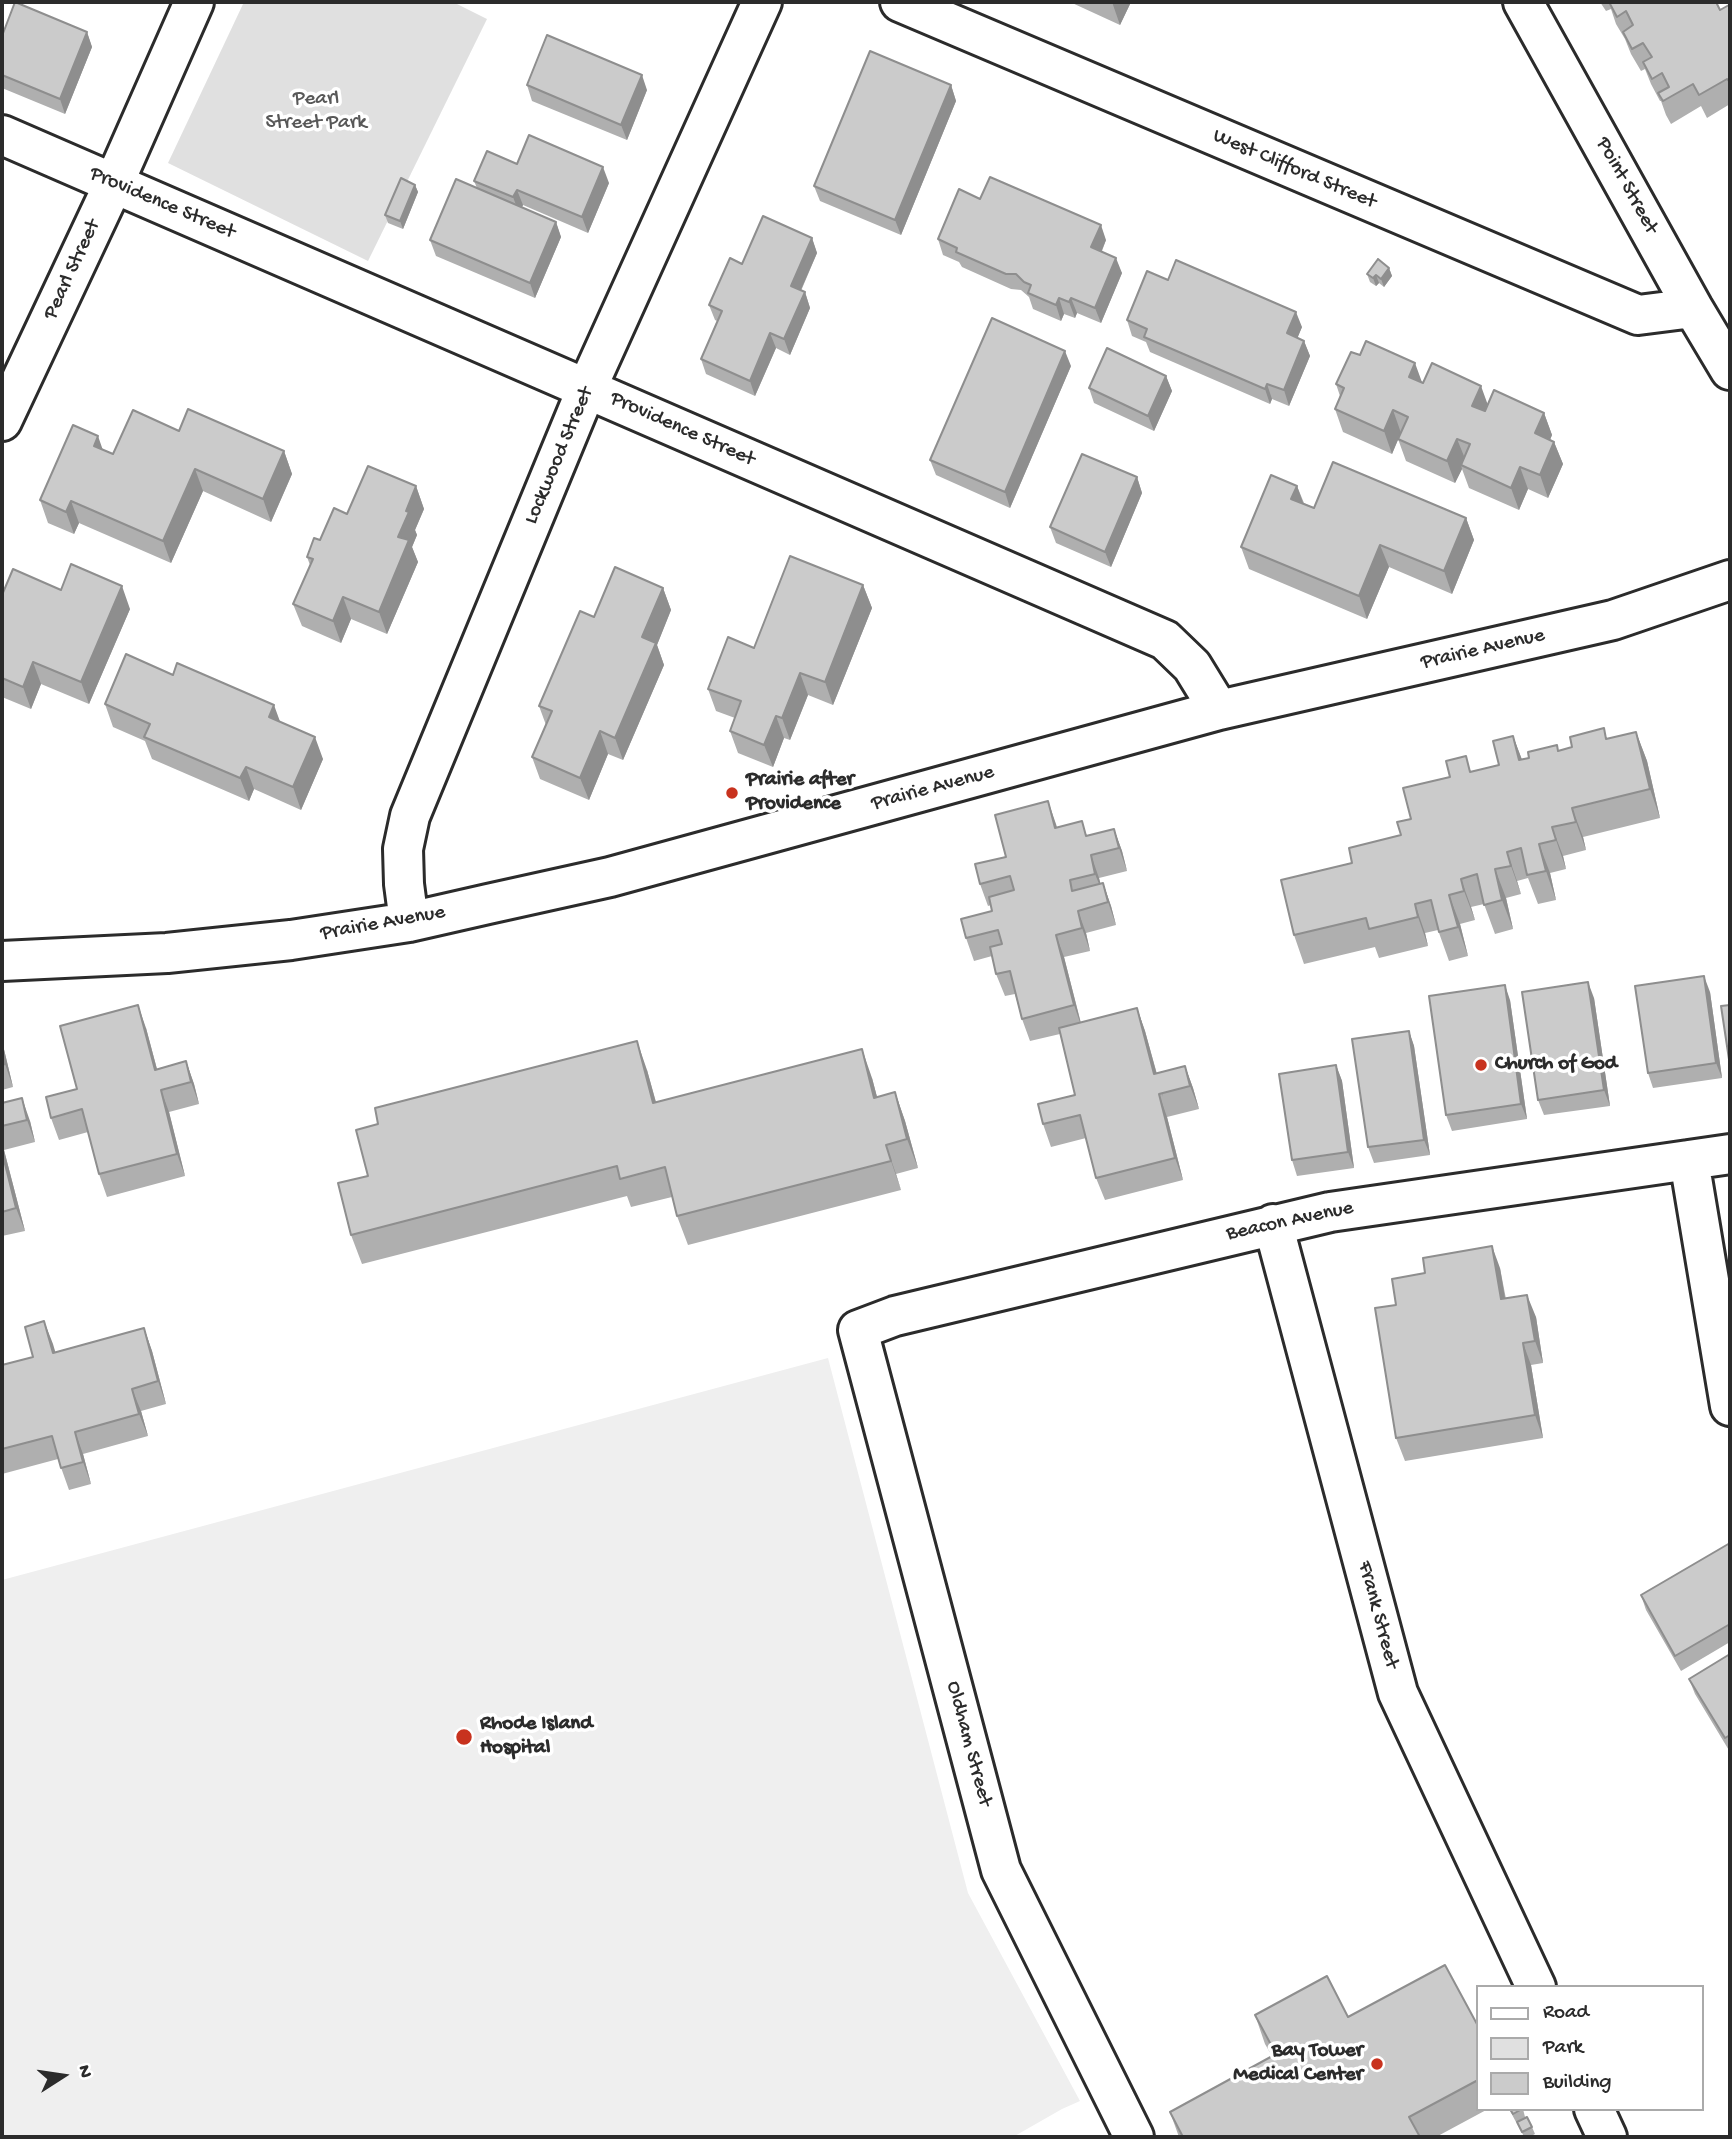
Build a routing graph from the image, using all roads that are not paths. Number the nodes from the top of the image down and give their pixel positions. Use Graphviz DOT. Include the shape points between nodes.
graph roads {
  1 [pos="194,2"];
  2 [pos="762,2"];
  3 [pos="900,2"];
  4 [pos="1523,2"];
  5 [pos="2,135"];
  6 [pos="114,183"];
  7 [pos="1693,308"];
  8 [pos="1730,370"];
  9 [pos="587,388"];
  10 [pos="2,421"];
  11 [pos="1730,580"];
  12 [pos="1219,710"];
  13 [pos="409,922"];
  14 [pos="2,961"];
  15 [pos="1730,1154"];
  16 [pos="1689,1160"];
  17 [pos="1273,1224"];
  18 [pos="858,1330"];
  19 [pos="1730,1406"];
  20 [pos="1535,1985"];
  21 [pos="1595,2111"];
  22 [pos="1134,2137"];
  23 [pos="1607,2137"];
  1 -- 6 [label="street, Pearl Street"];
  2 -- 9 [label="street, Lockwood Street"];
  3 -- 7 [label="street, West Clifford Street" via="1638,315"];
  4 -- 7 [label="street, Point Street"];
  5 -- 6 [label="street, Providence Street"];
  6 -- 9 [label="street, Providence Street"];
  6 -- 10 [label="street, Pearl Street"];
  7 -- 8 [label="street, Point Street"];
  9 -- 12 [label="street, Providence Street" via="1165,640 1192,666"];
  9 -- 13 [label="street, Lockwood Street" via="410,816 403,849"];
  11 -- 12 [label="street, Prairie Avenue" via="1613,620"];
  12 -- 13 [label="street, Prairie Avenue" via="610,877"];
  13 -- 14 [label="street, Prairie Avenue" via="167,953"];
  15 -- 16 [label="street, Beacon Avenue"];
  16 -- 17 [label="street, Beacon Avenue"];
  16 -- 19 [label="street"];
  17 -- 18 [label="street, Beacon Avenue" via="895,1316"];
  17 -- 20 [label="street, Frank Street" via="1398,1693"];
  18 -- 22 [label="street, Oldham Street" via="1001,1870"];
  21 -- 23 [label="street"];
}
